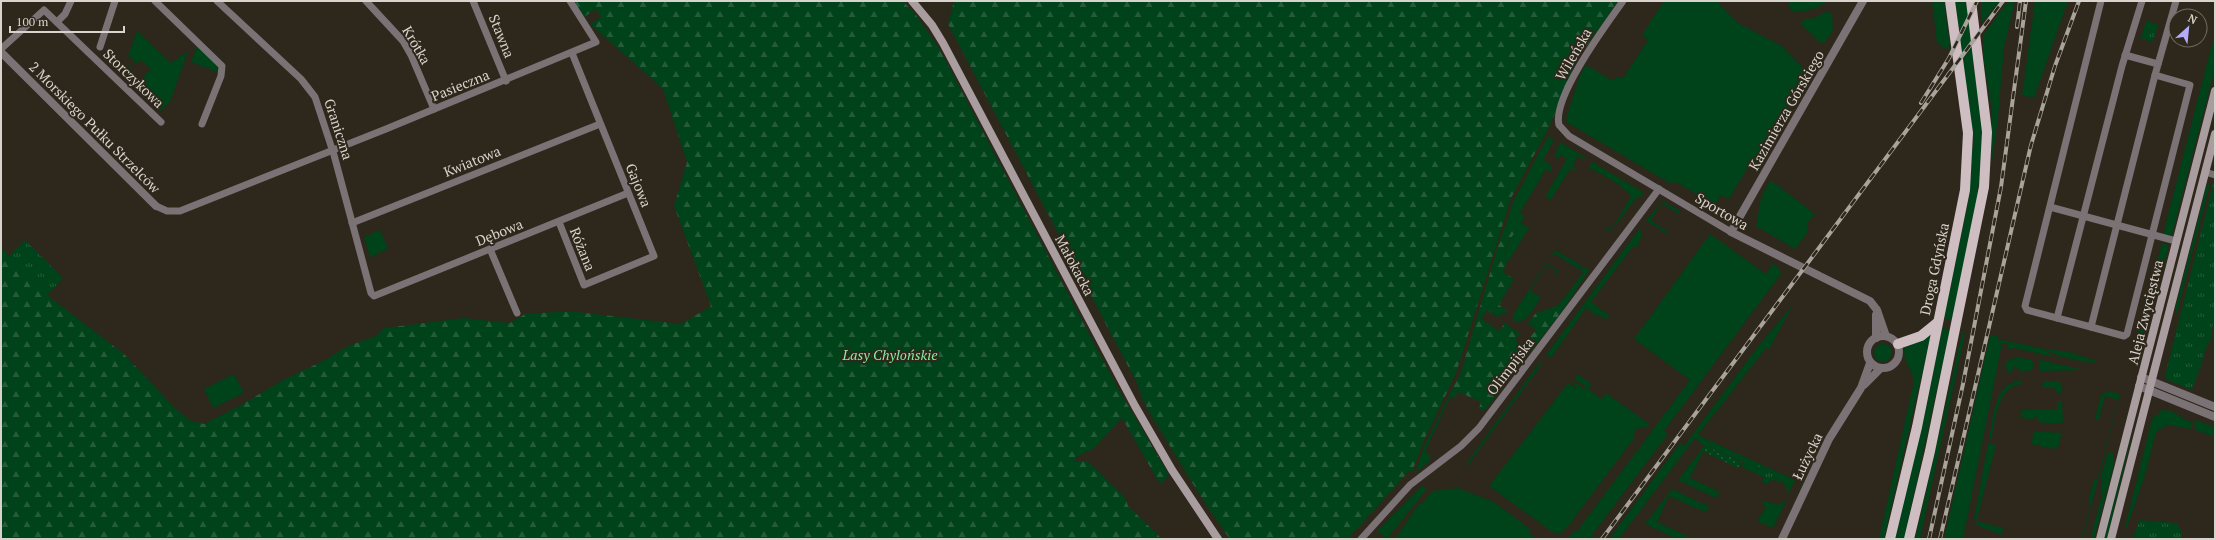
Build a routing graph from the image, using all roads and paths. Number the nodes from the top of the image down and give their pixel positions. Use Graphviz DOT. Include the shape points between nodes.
graph roads {
  1 [pos="71,1"];
  2 [pos="115,1"];
  3 [pos="155,1"];
  4 [pos="217,1"];
  5 [pos="366,1"];
  6 [pos="473,1"];
  7 [pos="570,1"];
  8 [pos="912,1"];
  9 [pos="1622,1"];
  10 [pos="1863,1"];
  11 [pos="1950,1"];
  12 [pos="1971,1"];
  13 [pos="2101,1"];
  14 [pos="2142,1"];
  15 [pos="2176,1"];
  16 [pos="57,22"];
  17 [pos="100,47"];
  18 [pos="1,50"];
  19 [pos="572,53"];
  20 [pos="2126,55"];
  21 [pos="2158,64"];
  22 [pos="2155,74"];
  23 [pos="506,81"];
  24 [pos="2215,91"];
  25 [pos="434,109"];
  26 [pos="161,122"];
  27 [pos="202,124"];
  28 [pos="600,124"];
  29 [pos="1559,125"];
  30 [pos="2215,134"];
  31 [pos="332,150"];
  32 [pos="2205,172"];
  33 [pos="2215,175"];
  34 [pos="1659,190"];
  35 [pos="628,193"];
  36 [pos="156,206"];
  37 [pos="2050,207"];
  38 [pos="2084,217"];
  39 [pos="558,222"];
  40 [pos="352,223"];
  41 [pos="2118,225"];
  42 [pos="1731,232"];
  43 [pos="2152,234"];
  44 [pos="2176,241"];
  45 [pos="490,249"];
  46 [pos="584,285"];
  47 [pos="379,294"];
  48 [pos="1877,310"];
  49 [pos="517,313"];
  50 [pos="2057,318"];
  51 [pos="1937,322"];
  52 [pos="2091,327"];
  53 [pos="1886,336"];
  54 [pos="1876,338"];
  55 [pos="1898,344"];
  56 [pos="1870,363"];
  57 [pos="1880,369"];
  58 [pos="2141,377"];
  59 [pos="2151,381"];
  60 [pos="2139,386"];
  61 [pos="1861,388"];
  62 [pos="2149,391"];
  63 [pos="2215,407"];
  64 [pos="2215,417"];
  65 [pos="1218,539"];
  66 [pos="1361,539"];
  67 [pos="1782,539"];
  68 [pos="1890,539"];
  69 [pos="1909,539"];
  70 [pos="2100,539"];
  71 [pos="2111,539"];
  1 -- 16 [label="street" via="65,14"];
  2 -- 17 [label="street"];
  3 -- 27 [label="street" via="220,63 222,68"];
  4 -- 31 [label="street, Graniczna" via="306,84 319,108"];
  5 -- 25 [label="street, Krótka" via="403,41"];
  6 -- 23 [label="street, Stawna"];
  7 -- 19 [label="street, Pasieczna" via="596,42"];
  8 -- 65 [label="main road, Małokacka" via="932,25 943,44 1135,406 1172,470"];
  9 -- 29 [label="street, Wileńska" via="1573,77 1560,109"];
  10 -- 42 [label="street, Kazimierza Górskiego"];
  11 -- 51 [label="main road, Droga Gdyńska" via="1966,113 1967,164 1963,197"];
  12 -- 69 [label="main road" via="1987,132 1984,187 1930,451"];
  13 -- 37 [label="street"];
  14 -- 20 [label="street"];
  15 -- 21 [label="street"];
  16 -- 18 [label="street, Storczykowa" via="44,10"];
  16 -- 26 [label="street, Storczykowa"];
  18 -- 36 [label="street, 2 Morskiego Pułku Strzelców"];
  19 -- 23 [label="street, Pasieczna"];
  19 -- 28 [label="street, Gajowa"];
  20 -- 21 [label="street"];
  20 -- 38 [label="street"];
  21 -- 22 [label="street"];
  22 -- 41 [label="street"];
  22 -- 43 [label="street" via="2190,85"];
  23 -- 25 [label="street, Pasieczna"];
  24 -- 44 [label="main road, Aleja Zwycięstwa"];
  25 -- 31 [label="street, Pasieczna"];
  28 -- 35 [label="street, Gajowa"];
  28 -- 40 [label="street, Kwiatowa"];
  29 -- 34 [label="street, Sportowa" via="1566,133"];
  30 -- 32 [label="main road, Aleja Zwycięstwa"];
  31 -- 36 [label="street, 2 Morskiego Pułku Strzelców" via="180,211 166,211"];
  31 -- 40 [label="street, Graniczna"];
  32 -- 33 [label="street"];
  32 -- 59 [label="main road, Aleja Zwycięstwa"];
  34 -- 42 [label="street, Sportowa"];
  34 -- 66 [label="street, Olimpijska" via="1479,428 1461,446 1410,485"];
  35 -- 39 [label="street, Dębowa"];
  35 -- 46 [label="street, Gajowa" via="654,256"];
  37 -- 38 [label="street"];
  37 -- 50 [label="street" via="2025,306 2027,310"];
  38 -- 41 [label="street"];
  38 -- 50 [label="street"];
  39 -- 45 [label="street, Dębowa"];
  39 -- 46 [label="street, Różana"];
  40 -- 47 [label="street, Graniczna" via="371,293 374,296"];
  41 -- 43 [label="street"];
  41 -- 52 [label="street"];
  42 -- 48 [label="street, Sportowa" via="1865,298"];
  43 -- 44 [label="street"];
  43 -- 52 [label="street" via="2127,334 2124,336"];
  44 -- 58 [label="main road, Aleja Zwycięstwa"];
  45 -- 47 [label="street, Dębowa"];
  45 -- 49 [label="street"];
  48 -- 53 [label="street, Sportowa"];
  48 -- 54 [label="street"];
  50 -- 52 [label="street"];
  51 -- 55 [label="main road" via="1921,336"];
  51 -- 68 [label="main road, Droga Gdyńska" via="1917,426"];
  53 -- 54 [label="street"];
  53 -- 55 [label="street"];
  54 -- 56 [label="street, Łużycka" via="1867,350"];
  55 -- 57 [label="street, Łużycka" via="1900,352 1896,363 1886,369"];
  56 -- 57 [label="street"];
  56 -- 61 [label="street, Łużycka"];
  57 -- 61 [label="street, Łużycka"];
  58 -- 59 [label="street"];
  58 -- 60 [label="main road, Aleja Zwycięstwa"];
  59 -- 62 [label="main road, Aleja Zwycięstwa"];
  59 -- 63 [label="street"];
  60 -- 62 [label="street"];
  60 -- 70 [label="main road, Aleja Zwycięstwa"];
  61 -- 67 [label="street, Łużycka" via="1830,439"];
  62 -- 64 [label="street"];
  62 -- 71 [label="main road, Aleja Zwycięstwa"];
}
